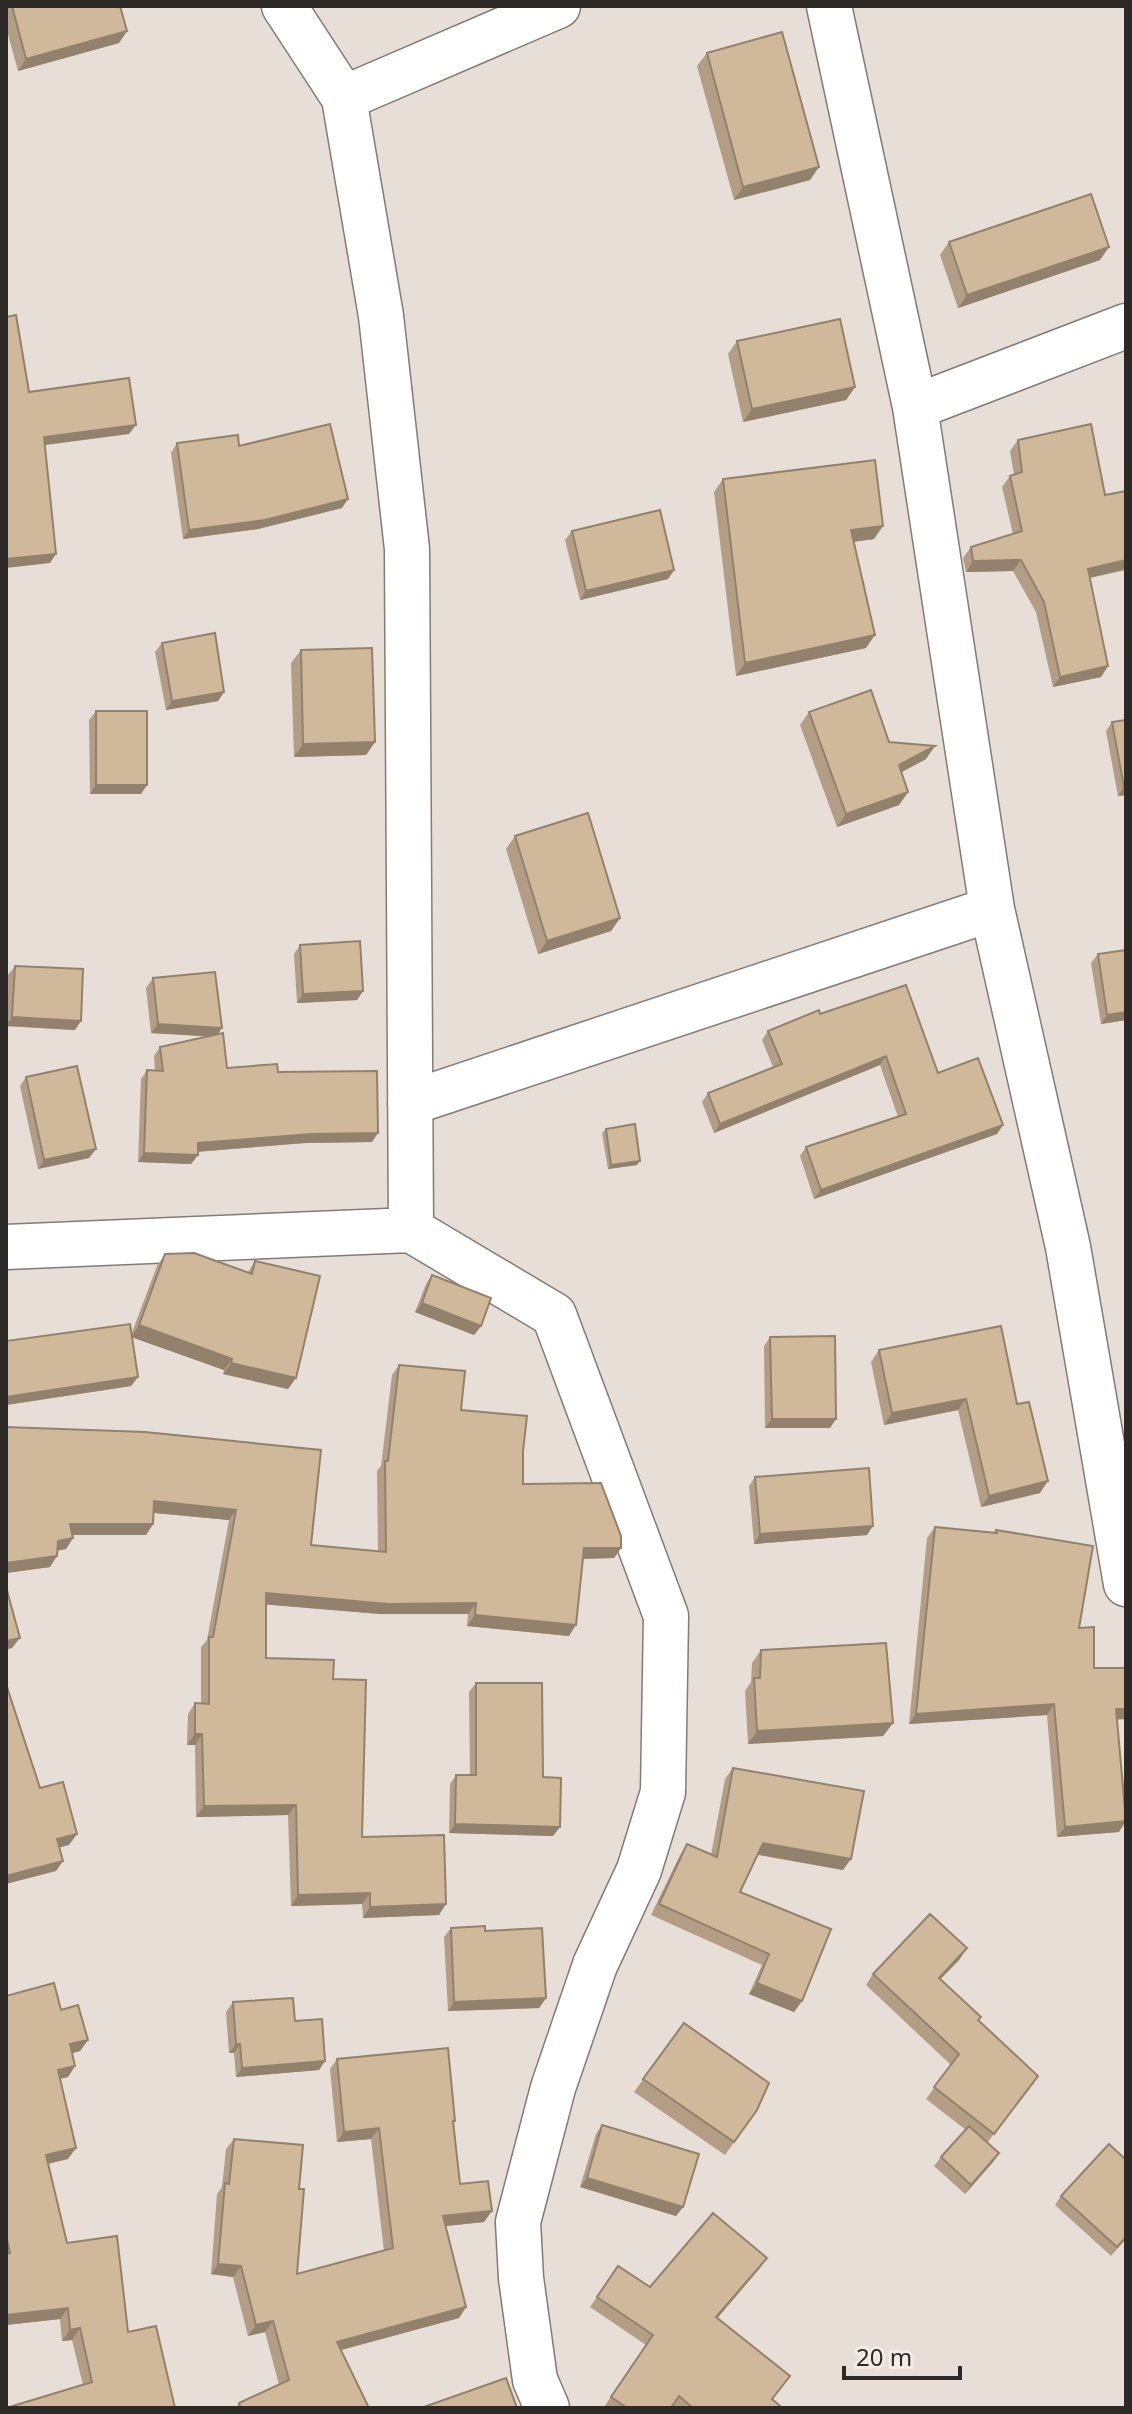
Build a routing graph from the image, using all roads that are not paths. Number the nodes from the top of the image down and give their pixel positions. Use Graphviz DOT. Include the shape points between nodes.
graph roads {
  1 [pos="284,6"];
  2 [pos="558,6"];
  3 [pos="829,6"];
  4 [pos="344,98"];
  5 [pos="1126,326"];
  6 [pos="915,407"];
  7 [pos="992,909"];
  8 [pos="410,1103"];
  9 [pos="411,1230"];
  10 [pos="6,1247"];
  11 [pos="1126,1584"];
  12 [pos="547,2408"];
  1 -- 4 [label="street"];
  2 -- 4 [label="street"];
  3 -- 6 [label="street"];
  4 -- 8 [label="street" via="381,316 407,549"];
  5 -- 6 [label="street"];
  6 -- 7 [label="street"];
  7 -- 8 [label="street"];
  7 -- 11 [label="street" via="1068,1247"];
  8 -- 9 [label="street"];
  9 -- 10 [label="street"];
  9 -- 12 [label="street" via="554,1315 666,1616 663,1792 639,1870 595,1965 553,2088 518,2222 535,2380"];
}
